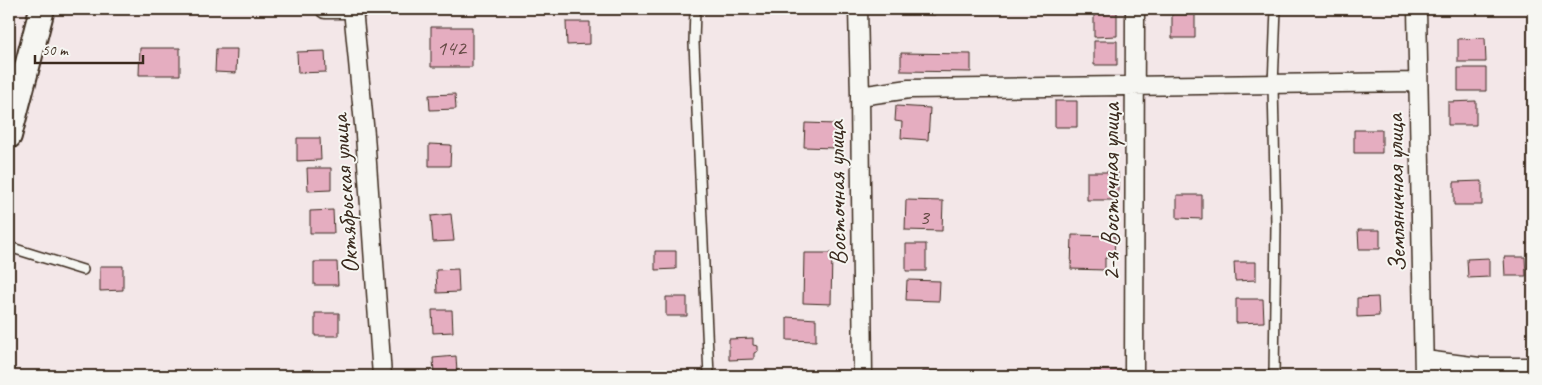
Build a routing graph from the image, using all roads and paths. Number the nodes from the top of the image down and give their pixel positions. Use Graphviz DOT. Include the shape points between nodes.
graph roads {
  1 [pos="42,9"];
  2 [pos="325,9"];
  3 [pos="355,9"];
  4 [pos="695,9"];
  5 [pos="858,9"];
  6 [pos="1135,9"];
  7 [pos="1276,9"];
  8 [pos="1417,9"];
  9 [pos="1417,82"];
  10 [pos="1274,85"];
  11 [pos="1135,88"];
  12 [pos="860,96"];
  13 [pos="9,136"];
  14 [pos="9,247"];
  15 [pos="83,270"];
  16 [pos="1533,367"];
  17 [pos="1424,368"];
  18 [pos="382,376"];
  19 [pos="709,376"];
  20 [pos="863,376"];
  21 [pos="1134,376"];
  22 [pos="1274,376"];
  1 -- 13 [label="main road"];
  2 -- 3 [label="street"];
  3 -- 18 [label="street, Октябрьская улица"];
  4 -- 19 [label="lane"];
  5 -- 12 [label="street, Восточная улица"];
  6 -- 11 [label="street, 2-я Восточная улица"];
  7 -- 10 [label="lane"];
  8 -- 9 [label="street, Земляничная улица"];
  9 -- 10 [label="street"];
  9 -- 17 [label="street, Земляничная улица"];
  10 -- 11 [label="street"];
  10 -- 22 [label="lane"];
  11 -- 12 [label="street" via="909,89"];
  11 -- 21 [label="street, 2-я Восточная улица"];
  12 -- 20 [label="street, Восточная улица"];
  14 -- 15 [label="lane"];
  16 -- 17 [label="street"];
}
